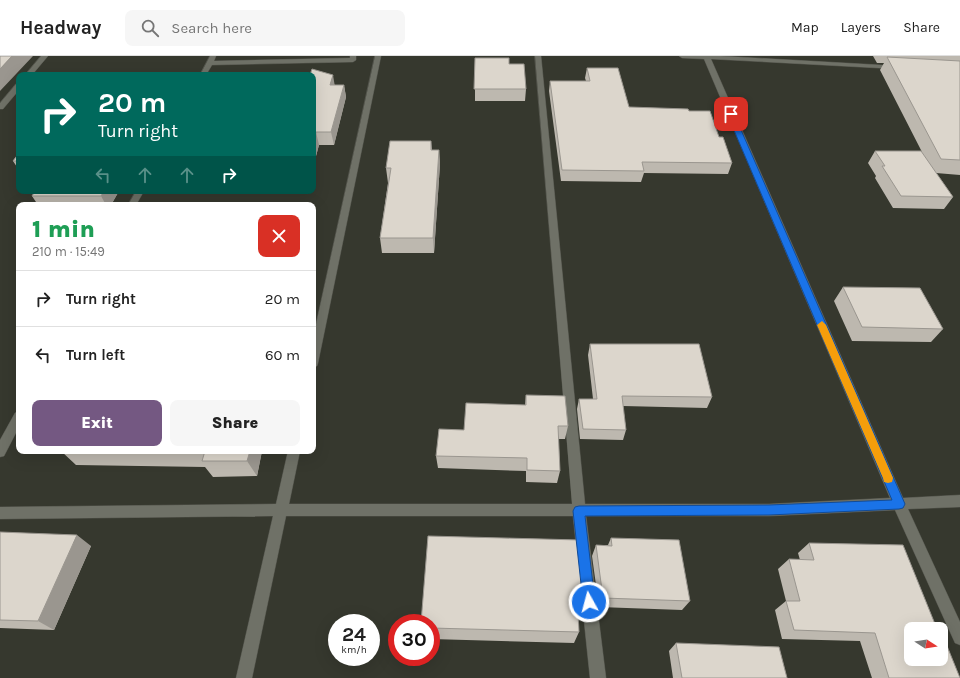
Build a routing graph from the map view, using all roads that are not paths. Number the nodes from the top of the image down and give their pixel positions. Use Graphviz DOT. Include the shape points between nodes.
graph roads {
  1 [pos="45,56"];
  2 [pos="213,56"];
  3 [pos="353,56"];
  4 [pos="378,56"];
  5 [pos="538,56"];
  6 [pos="682,56"];
  7 [pos="706,56"];
  8 [pos="210,63"];
  9 [pos="906,68"];
  10 [pos="31,72"];
  11 [pos="205,72"];
  12 [pos="16,89"];
  13 [pos="0,107"];
  14 [pos="316,349"];
  15 [pos="16,422"];
  16 [pos="0,452"];
  17 [pos="293,454"];
  18 [pos="960,501"];
  19 [pos="899,504"];
  20 [pos="282,510"];
  21 [pos="579,511"];
  22 [pos="0,512"];
  23 [pos="960,638"];
  24 [pos="244,678"];
  25 [pos="598,678"];
  1 -- 10 [label="street"];
  2 -- 8 [label="street"];
  3 -- 8 [label="street" via="353,60"];
  4 -- 14 [label="street"];
  5 -- 21 [label="street"];
  6 -- 7 [label="street"];
  7 -- 9 [label="street"];
  7 -- 19 [label="street"];
  8 -- 11 [label="street"];
  12 -- 13 [label="street"];
  15 -- 16 [label="street"];
  17 -- 20 [label="street"];
  18 -- 19 [label="street"];
  19 -- 21 [label="street" via="769,510"];
  19 -- 23 [label="street"];
  20 -- 21 [label="street"];
  20 -- 22 [label="street"];
  20 -- 24 [label="street"];
  21 -- 25 [label="street"];
}
